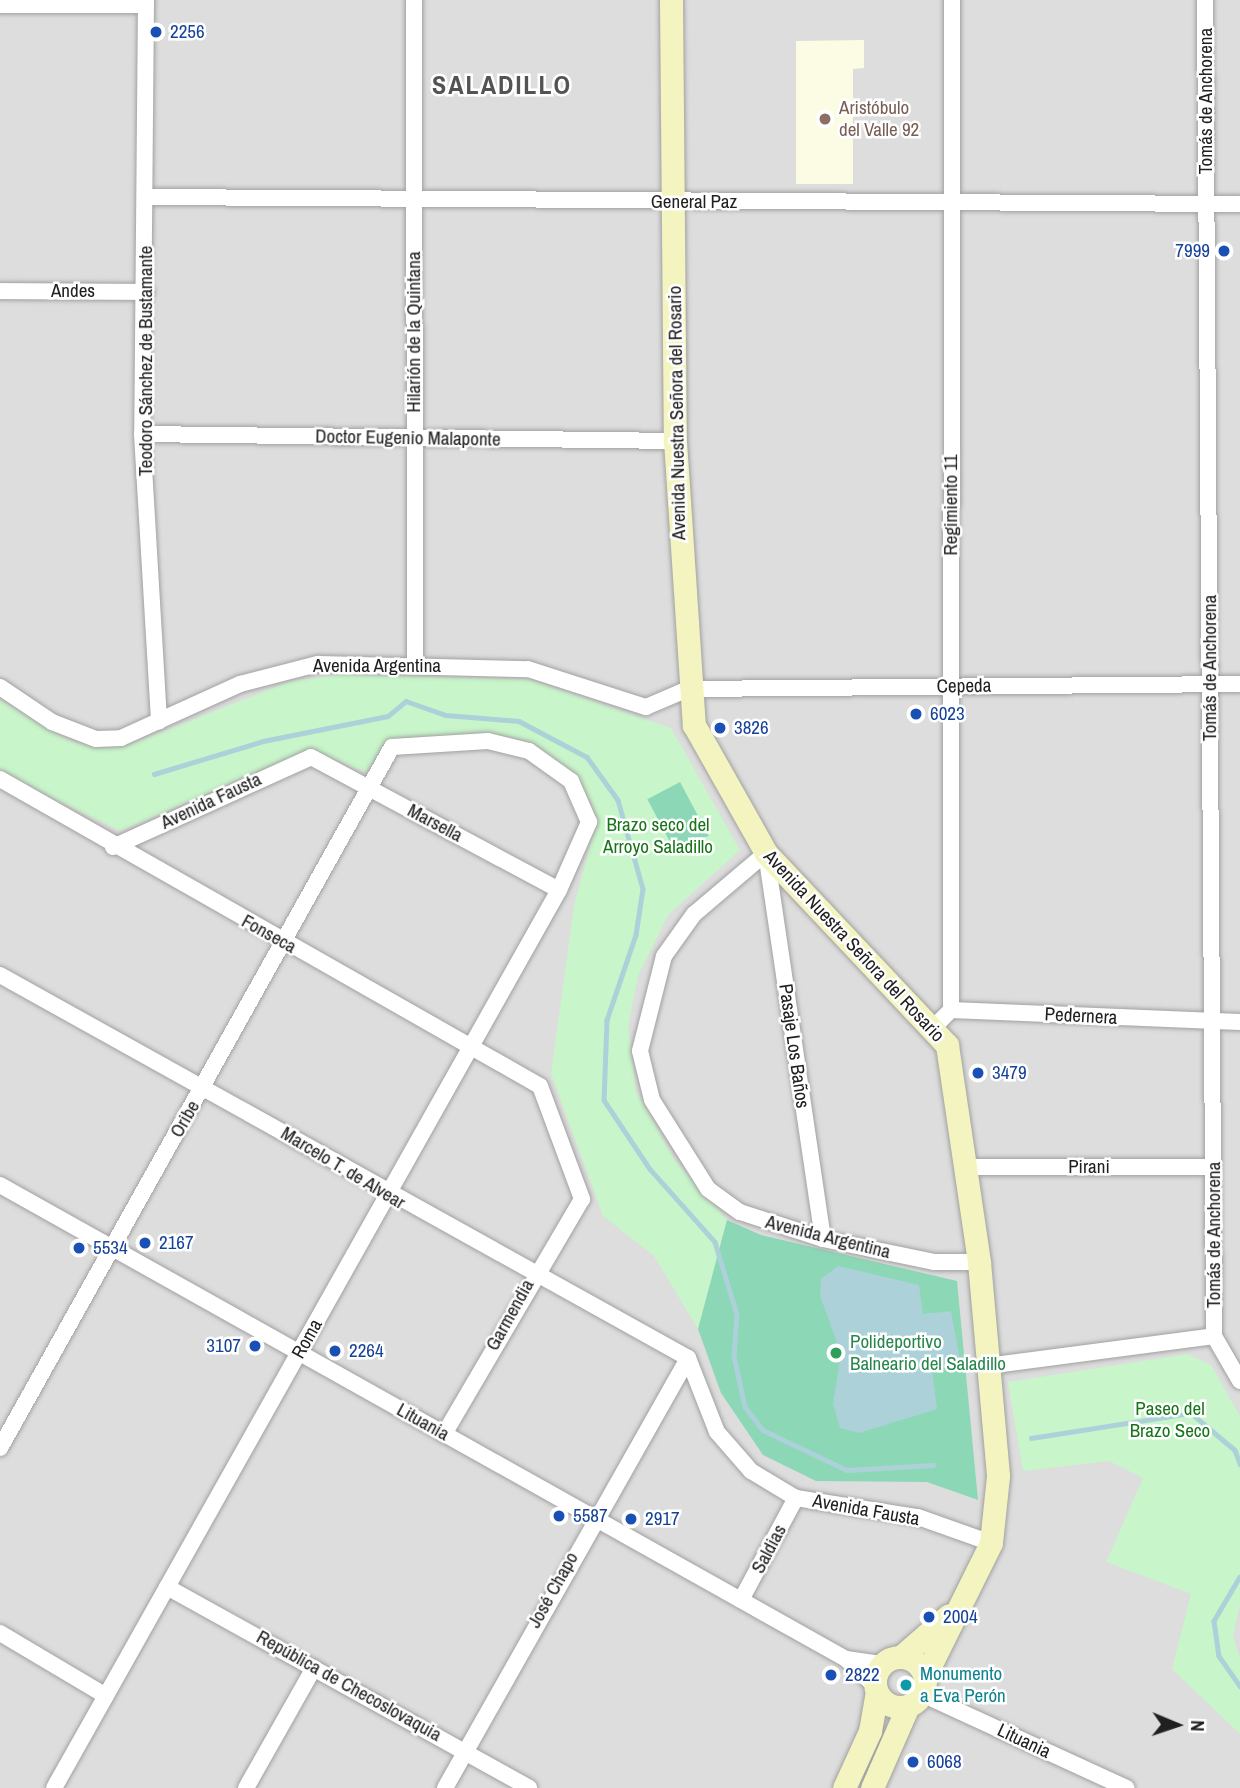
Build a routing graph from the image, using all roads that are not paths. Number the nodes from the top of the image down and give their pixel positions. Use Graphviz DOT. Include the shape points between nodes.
graph roads {
  1 [pos="414,0"];
  2 [pos="671,0"];
  3 [pos="952,0"];
  4 [pos="1205,0"];
  5 [pos="146,2"];
  6 [pos="0,5"];
  7 [pos="147,197"];
  8 [pos="951,199"];
  9 [pos="414,200"];
  10 [pos="675,202"];
  11 [pos="1206,204"];
  12 [pos="1240,204"];
  13 [pos="0,291"];
  14 [pos="146,292"];
  15 [pos="142,434"];
  16 [pos="415,438"];
  17 [pos="675,441"];
  18 [pos="415,664"];
  19 [pos="1210,684"];
  20 [pos="1240,684"];
  21 [pos="951,686"];
  22 [pos="0,687"];
  23 [pos="688,689"];
  24 [pos="159,721"];
  25 [pos="311,757"];
  26 [pos="0,779"];
  27 [pos="369,788"];
  28 [pos="113,847"];
  29 [pos="766,853"];
  30 [pos="559,890"];
  31 [pos="283,942"];
  32 [pos="0,975"];
  33 [pos="951,1010"];
  34 [pos="1212,1022"];
  35 [pos="1240,1022"];
  36 [pos="931,1030"];
  37 [pos="471,1047"];
  38 [pos="205,1085"];
  39 [pos="965,1167"];
  40 [pos="1213,1167"];
  41 [pos="0,1185"];
  42 [pos="387,1196"];
  43 [pos="582,1199"];
  44 [pos="823,1239"];
  45 [pos="112,1249"];
  46 [pos="979,1262"];
  47 [pos="533,1274"];
  48 [pos="1214,1336"];
  49 [pos="299,1353"];
  50 [pos="688,1358"];
  51 [pos="987,1366"];
  52 [pos="1240,1381"];
  53 [pos="444,1434"];
  54 [pos="0,1448"];
  55 [pos="796,1498"];
  56 [pos="593,1517"];
  57 [pos="990,1543"];
  58 [pos="167,1587"];
  59 [pos="741,1600"];
  60 [pos="958,1606"];
  61 [pos="0,1633"];
  62 [pos="314,1668"];
  63 [pos="883,1674"];
  64 [pos="918,1692"];
  65 [pos="106,1696"];
  66 [pos="465,1751"];
  67 [pos="54,1788"];
  68 [pos="246,1788"];
  69 [pos="444,1788"];
  70 [pos="529,1788"];
  71 [pos="844,1788"];
  72 [pos="872,1788"];
  73 [pos="1126,1788"];
  1 -- 9 [label="street, Hilarión de la Quintana"];
  2 -- 10 [label="street, Avenida Nuestra Señora del Rosario"];
  3 -- 8 [label="street, Regimiento 11"];
  4 -- 11 [label="street, Tomás de Anchorena"];
  5 -- 6 [label="street"];
  5 -- 7 [label="street, Teodoro Sánchez de Bustamante"];
  7 -- 9 [label="street, General Paz"];
  7 -- 14 [label="street, Teodoro Sánchez de Bustamante"];
  8 -- 10 [label="street, General Paz"];
  8 -- 11 [label="street, General Paz"];
  8 -- 21 [label="street, Regimiento 11"];
  9 -- 10 [label="street, General Paz"];
  9 -- 16 [label="street, Hilarión de la Quintana"];
  10 -- 17 [label="street, Avenida Nuestra Señora del Rosario"];
  11 -- 12 [label="street, General Paz"];
  11 -- 19 [label="street, Tomás de Anchorena"];
  13 -- 14 [label="street, Andes"];
  14 -- 15 [label="street, Teodoro Sánchez de Bustamante"];
  15 -- 16 [label="street, Doctor Eugenio Malaponte"];
  15 -- 24 [label="street, Teodoro Sánchez de Bustamante"];
  16 -- 17 [label="street, Doctor Eugenio Malaponte"];
  16 -- 18 [label="street, Hilarión de la Quintana"];
  17 -- 23 [label="street, Avenida Nuestra Señora del Rosario"];
  18 -- 23 [label="street, Avenida Argentina" via="528,669 566,677 627,705 646,707"];
  18 -- 24 [label="street, Avenida Argentina" via="318,664 281,671"];
  19 -- 20 [label="street, Cepeda"];
  19 -- 21 [label="street, Cepeda"];
  19 -- 34 [label="street, Tomás de Anchorena"];
  21 -- 23 [label="street, Cepeda"];
  21 -- 33 [label="street, Regimiento 11"];
  22 -- 24 [label="street, Avenida Argentina" via="52,722 96,739 121,738"];
  23 -- 29 [label="street, Avenida Nuestra Señora del Rosario" via="694,725"];
  25 -- 27 [label="street, Marsella"];
  25 -- 28 [label="street, Avenida Fausta"];
  26 -- 28 [label="street, Fonseca"];
  27 -- 30 [label="street, Marsella"];
  27 -- 30 [label="street" via="392,747 450,738 529,751 571,781 585,803 589,822"];
  27 -- 31 [label="street, Oribe"];
  28 -- 31 [label="street, Fonseca"];
  29 -- 36 [label="street, Avenida Nuestra Señora del Rosario"];
  29 -- 44 [label="street, Pasaje Los Baños"];
  29 -- 44 [label="street, Avenida Argentina" via="694,914 664,956 640,1051 652,1100 708,1189 771,1227"];
  30 -- 37 [label="street, Roma"];
  31 -- 37 [label="street, Fonseca"];
  31 -- 38 [label="street, Oribe"];
  32 -- 38 [label="street, Marcelo T. de Alvear"];
  33 -- 34 [label="street, Pedernera"];
  33 -- 36 [label="street"];
  34 -- 35 [label="street, Pedernera"];
  34 -- 40 [label="street, Tomás de Anchorena"];
  36 -- 39 [label="street, Avenida Nuestra Señora del Rosario" via="947,1045"];
  37 -- 42 [label="street, Roma"];
  37 -- 43 [label="street, Fonseca" via="540,1086"];
  38 -- 42 [label="street, Marcelo T. de Alvear"];
  38 -- 45 [label="street, Oribe"];
  39 -- 40 [label="street, Pirani"];
  39 -- 46 [label="street, Avenida Nuestra Señora del Rosario"];
  40 -- 48 [label="street, Tomás de Anchorena"];
  41 -- 45 [label="street, Lituania"];
  42 -- 47 [label="street, Marcelo T. de Alvear"];
  42 -- 49 [label="street, Roma"];
  43 -- 47 [label="street, Garmendia"];
  44 -- 46 [label="street, Avenida Argentina" via="934,1262"];
  45 -- 49 [label="street, Lituania"];
  45 -- 54 [label="street, Oribe"];
  46 -- 51 [label="street, Avenida Nuestra Señora del Rosario"];
  47 -- 50 [label="street, Marcelo T. de Alvear"];
  47 -- 53 [label="street, Garmendia"];
  48 -- 51 [label="street"];
  48 -- 52 [label="street"];
  49 -- 53 [label="street, Lituania"];
  49 -- 58 [label="street, Roma"];
  50 -- 55 [label="street, Avenida Fausta" via="717,1432 751,1471"];
  50 -- 56 [label="street, José Chapo"];
  51 -- 57 [label="street, Avenida Nuestra Señora del Rosario" via="998,1476"];
  53 -- 56 [label="street, Lituania"];
  55 -- 57 [label="street, Avenida Fausta" via="918,1517"];
  55 -- 59 [label="street, Saldias"];
  56 -- 59 [label="street, Lituania"];
  56 -- 66 [label="street, José Chapo"];
  57 -- 60 [label="street, Avenida Nuestra Señora del Rosario"];
  58 -- 62 [label="street, República de Checoslovaquia"];
  58 -- 65 [label="street, Roma"];
  59 -- 63 [label="street, Lituania"];
  60 -- 63 [label="street, Avenida Nuestra Señora del Rosario"];
  60 -- 64 [label="street, Avenida Nuestra Señora del Rosario"];
  61 -- 65 [label="street"];
  62 -- 66 [label="street, República de Checoslovaquia"];
  62 -- 68 [label="street"];
  63 -- 64 [label="street"];
  63 -- 64 [label="street" via="890,1705"];
  63 -- 71 [label="street" via="870,1731"];
  64 -- 72 [label="street, Avenida Nuestra Señora del Rosario"];
  64 -- 73 [label="street, Lituania"];
  65 -- 67 [label="street, Roma"];
  66 -- 69 [label="street, José Chapo"];
  66 -- 70 [label="street, República de Checoslovaquia"];
}
